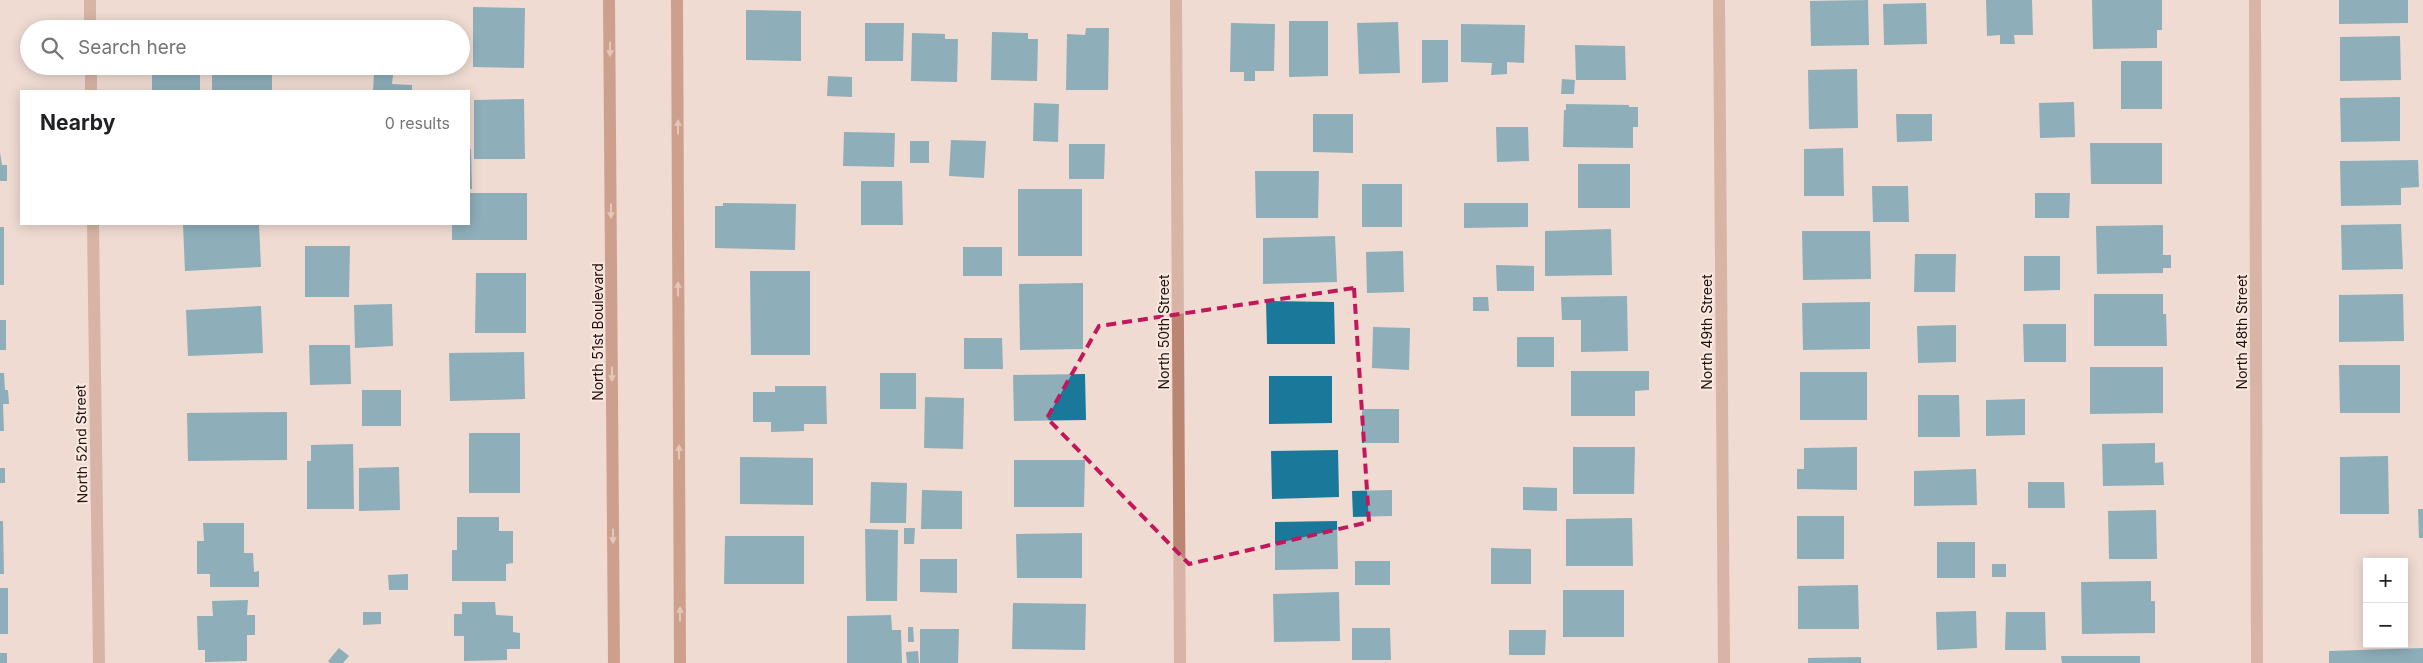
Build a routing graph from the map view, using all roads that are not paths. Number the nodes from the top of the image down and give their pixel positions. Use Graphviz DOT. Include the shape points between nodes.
graph roads {
  1 [pos="90,0"];
  2 [pos="609,0"];
  3 [pos="677,0"];
  4 [pos="1176,0"];
  5 [pos="1719,0"];
  6 [pos="2254,0"];
  7 [pos="90,20"];
  8 [pos="91,75"];
  9 [pos="91,90"];
  10 [pos="93,225"];
  11 [pos="99,663"];
  12 [pos="614,663"];
  13 [pos="680,663"];
  14 [pos="1180,663"];
  15 [pos="1724,663"];
  16 [pos="2257,663"];
  1 -- 7 [label="street"];
  2 -- 12 [label="street, North 51st Boulevard, one-way"];
  13 -- 3 [label="street, one-way"];
  4 -- 14 [label="street, North 50th Street"];
  5 -- 15 [label="street, North 49th Street"];
  6 -- 16 [label="street, North 48th Street"];
  8 -- 9 [label="street"];
  10 -- 11 [label="street, North 52nd Street"];
}
